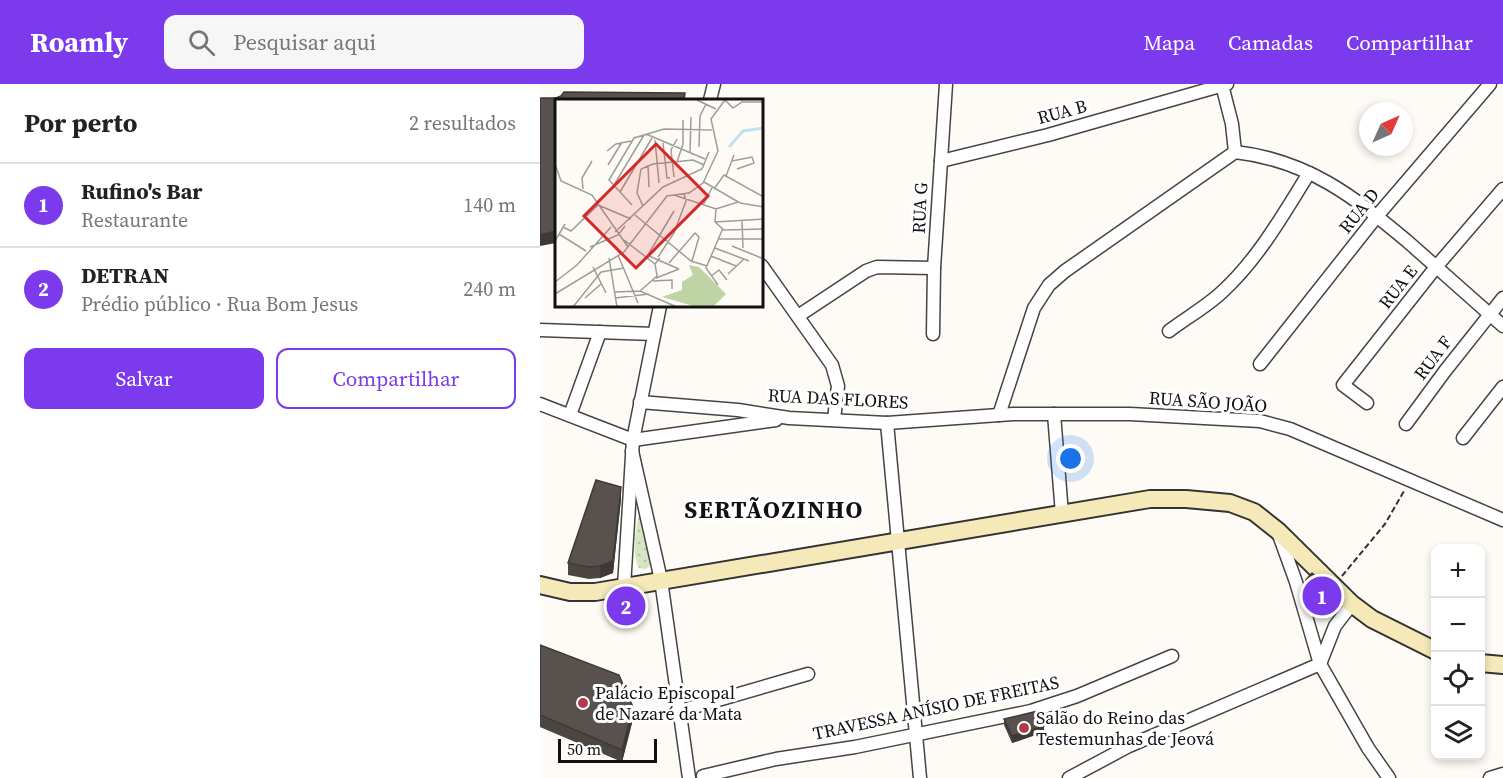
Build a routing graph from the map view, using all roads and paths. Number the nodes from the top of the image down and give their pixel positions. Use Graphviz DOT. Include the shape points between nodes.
graph roads {
  1 [pos="714,84"];
  2 [pos="946,84"];
  3 [pos="1490,84"];
  4 [pos="1225,85"];
  5 [pos="1196,88"];
  6 [pos="710,99"];
  7 [pos="1235,152"];
  8 [pos="940,161"];
  9 [pos="1309,173"];
  10 [pos="1503,189"];
  11 [pos="1377,216"];
  12 [pos="1437,267"];
  13 [pos="934,268"];
  14 [pos="764,269"];
  15 [pos="1503,298"];
  16 [pos="660,308"];
  17 [pos="1490,315"];
  18 [pos="798,316"];
  19 [pos="1503,327"];
  20 [pos="540,330"];
  21 [pos="1169,331"];
  22 [pos="600,332"];
  23 [pos="654,334"];
  24 [pos="933,334"];
  25 [pos="1260,364"];
  26 [pos="1503,387"];
  27 [pos="640,402"];
  28 [pos="1367,403"];
  29 [pos="540,404"];
  30 [pos="1054,414"];
  31 [pos="999,415"];
  32 [pos="571,416"];
  33 [pos="789,418"];
  34 [pos="834,419"];
  35 [pos="887,423"];
  36 [pos="1406,424"];
  37 [pos="1463,438"];
  38 [pos="632,446"];
  39 [pos="1410,481"];
  40 [pos="1062,514"];
  41 [pos="1503,520"];
  42 [pos="1278,531"];
  43 [pos="899,540"];
  44 [pos="661,580"];
  45 [pos="540,585"];
  46 [pos="624,586"];
  47 [pos="1334,586"];
  48 [pos="1352,604"];
  49 [pos="1431,649"];
  50 [pos="1172,657"];
  51 [pos="1485,663"];
  52 [pos="1320,664"];
  53 [pos="1503,665"];
  54 [pos="808,674"];
  55 [pos="680,711"];
  56 [pos="915,734"];
  57 [pos="686,753"];
  58 [pos="1503,774"];
  59 [pos="703,777"];
  60 [pos="689,778"];
  61 [pos="920,778"];
  62 [pos="1069,778"];
  63 [pos="1389,778"];
  64 [pos="1490,778"];
  1 -- 6 [label="street"];
  2 -- 8 [label="street, RUA G"];
  3 -- 11 [label="street, RUA D"];
  4 -- 5 [label="street, RUA B"];
  4 -- 7 [label="street"];
  5 -- 8 [label="street, RUA B" via="1048,135"];
  7 -- 9 [label="street" via="1258,154"];
  7 -- 31 [label="street" via="1049,285 1034,308"];
  8 -- 13 [label="street, RUA G"];
  9 -- 11 [label="street" via="1353,197"];
  9 -- 21 [label="street" via="1270,236 1238,276"];
  10 -- 12 [label="street, RUA E"];
  11 -- 12 [label="street"];
  11 -- 25 [label="street, RUA D"];
  12 -- 17 [label="street"];
  12 -- 28 [label="street, RUA E" via="1343,385"];
  13 -- 18 [label="street" via="876,267"];
  13 -- 24 [label="street, RUA G"];
  14 -- 18 [label="street"];
  15 -- 17 [label="street, RUA F"];
  16 -- 23 [label="street"];
  17 -- 19 [label="street"];
  17 -- 36 [label="street, RUA F"];
  18 -- 34 [label="street" via="837,377"];
  20 -- 22 [label="street"];
  22 -- 23 [label="street"];
  22 -- 32 [label="street"];
  23 -- 27 [label="street"];
  26 -- 37 [label="street"];
  27 -- 33 [label="street, RUA DAS FLORES"];
  27 -- 38 [label="street"];
  29 -- 32 [label="street"];
  30 -- 31 [label="street, RUA SÃO JOÃO"];
  30 -- 39 [label="street, RUA SÃO JOÃO" via="1260,421 1290,429"];
  30 -- 40 [label="street"];
  31 -- 35 [label="street, RUA DAS FLORES"];
  32 -- 38 [label="street"];
  33 -- 34 [label="street, RUA DAS FLORES"];
  33 -- 38 [label="street"];
  34 -- 35 [label="street, RUA DAS FLORES"];
  35 -- 43 [label="street"];
  38 -- 44 [label="street"];
  38 -- 46 [label="street"];
  39 -- 41 [label="street, RUA SÃO JOÃO"];
  39 -- 47 [label="path" via="1385,524"];
  40 -- 42 [label="street" via="1150,499 1186,499 1230,503 1254,512"];
  40 -- 43 [label="street"];
  42 -- 47 [label="street"];
  42 -- 52 [label="street"];
  43 -- 44 [label="street"];
  43 -- 56 [label="street"];
  44 -- 46 [label="street"];
  44 -- 55 [label="street"];
  45 -- 46 [label="street" via="570,592"];
  47 -- 48 [label="street"];
  48 -- 49 [label="street" via="1379,623"];
  48 -- 52 [label="street" via="1335,626"];
  50 -- 56 [label="street, TRAVESSA ANÍSIO DE FREITAS" via="1031,711"];
  51 -- 53 [label="street"];
  52 -- 62 [label="street" via="1129,746"];
  52 -- 63 [label="street"];
  54 -- 55 [label="street"];
  55 -- 57 [label="street"];
  56 -- 59 [label="street, TRAVESSA ANÍSIO DE FREITAS" via="776,759"];
  56 -- 61 [label="street"];
  57 -- 59 [label="street"];
  57 -- 60 [label="street"];
  58 -- 64 [label="street"];
}
